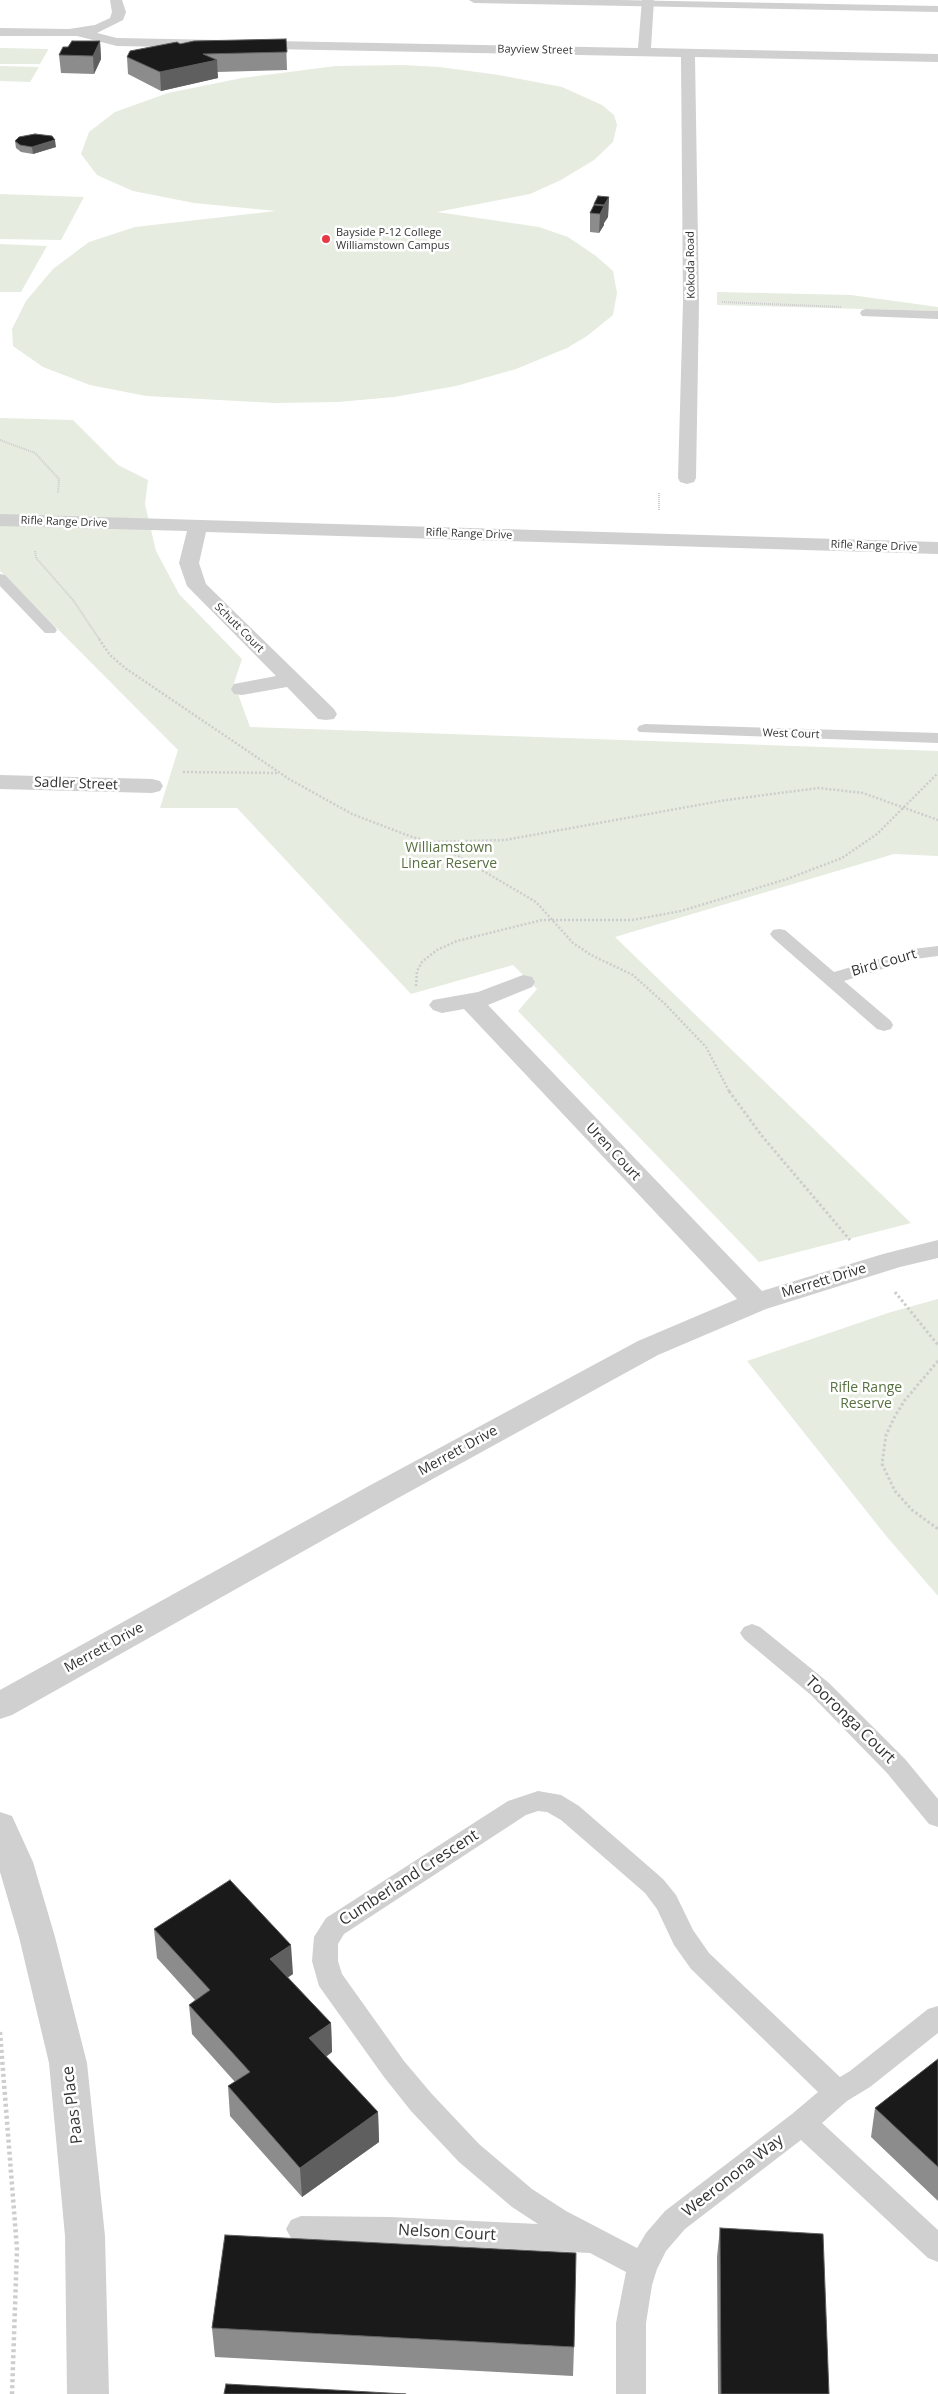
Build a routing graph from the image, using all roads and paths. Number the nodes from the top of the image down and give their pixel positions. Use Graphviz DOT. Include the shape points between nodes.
graph roads {
  1 [pos="115,0"];
  2 [pos="474,0"];
  3 [pos="648,2"];
  4 [pos="102,8"];
  5 [pos="938,9"];
  6 [pos="0,25"];
  7 [pos="90,26"];
  8 [pos="0,32"];
  9 [pos="644,52"];
  10 [pos="688,53"];
  11 [pos="938,58"];
  12 [pos="715,302"];
  13 [pos="866,313"];
  14 [pos="938,315"];
  15 [pos="0,440"];
  16 [pos="687,478"];
  17 [pos="0,520"];
  18 [pos="48,521"];
  19 [pos="198,526"];
  20 [pos="938,548"];
  21 [pos="0,578"];
  22 [pos="50,630"];
  23 [pos="292,680"];
  24 [pos="242,689"];
  25 [pos="326,714"];
  26 [pos="645,729"];
  27 [pos="938,738"];
  28 [pos="183,772"];
  29 [pos="280,773"];
  30 [pos="938,773"];
  31 [pos="152,786"];
  32 [pos="2,788"];
  33 [pos="904,806"];
  34 [pos="938,820"];
  35 [pos="433,842"];
  36 [pos="552,920"];
  37 [pos="779,934"];
  38 [pos="938,951"];
  39 [pos="830,979"];
  40 [pos="523,982"];
  41 [pos="471,1002"];
  42 [pos="442,1005"];
  43 [pos="884,1025"];
  44 [pos="938,1250"];
  45 [pos="873,1266"];
  46 [pos="756,1302"];
  47 [pos="938,1345"];
  48 [pos="938,1361"];
  49 [pos="938,1529"];
  50 [pos="752,1633"];
  51 [pos="0,1706"];
  52 [pos="938,1817"];
  53 [pos="0,1826"];
  54 [pos="938,2017"];
  55 [pos="0,2032"];
  56 [pos="837,2092"];
  57 [pos="802,2123"];
  58 [pos="301,2229"];
  59 [pos="593,2241"];
  60 [pos="938,2249"];
  61 [pos="643,2266"];
  62 [pos="12,2394"];
  63 [pos="88,2394"];
  64 [pos="631,2394"];
  1 -- 4 [label="street"];
  1 -- 7 [label="street" via="119,12 116,20"];
  2 -- 3 [label="lane"];
  3 -- 5 [label="lane"];
  3 -- 9 [label="street"];
  6 -- 7 [label="street"];
  7 -- 8 [label="street"];
  7 -- 9 [label="street, Bayview Street" via="109,42"];
  9 -- 10 [label="street, Bayview Street"];
  10 -- 11 [label="street, Bayview Street"];
  10 -- 16 [label="street, Kokoda Road" via="691,302"];
  12 -- 13 [label="path" via="813,304"];
  13 -- 14 [label="lane"];
  15 -- 18 [label="path" via="35,453 59,479 57,504"];
  17 -- 18 [label="street, Rifle Range Drive"];
  18 -- 19 [label="street, Rifle Range Drive"];
  18 -- 29 [label="path" via="35,554 73,600 110,655"];
  19 -- 20 [label="street, Rifle Range Drive"];
  19 -- 23 [label="street, Schutt Court" via="189,562 197,586"];
  21 -- 22 [label="lane"];
  23 -- 24 [label="street"];
  23 -- 25 [label="street, Schutt Court"];
  26 -- 27 [label="lane, West Court"];
  28 -- 29 [label="path"];
  29 -- 35 [label="path" via="352,814"];
  30 -- 33 [label="path"];
  31 -- 32 [label="street, Sadler Street"];
  33 -- 34 [label="path"];
  33 -- 35 [label="path" via="850,790 808,789 505,840"];
  33 -- 36 [label="path" via="877,834 842,858 787,879 681,911 632,920"];
  35 -- 36 [label="path" via="536,902"];
  36 -- 42 [label="path" via="457,941 429,956 416,971 419,1000 423,1006"];
  36 -- 45 [label="path" via="582,949 633,975 706,1047 729,1092 762,1136"];
  37 -- 39 [label="lane, Bird Court"];
  38 -- 39 [label="lane, Bird Court" via="913,954"];
  39 -- 43 [label="lane, Bird Court"];
  40 -- 41 [label="street"];
  41 -- 42 [label="street"];
  41 -- 46 [label="street, Uren Court"];
  44 -- 45 [label="street, Merrett Drive"];
  45 -- 46 [label="street, Merrett Drive"];
  45 -- 47 [label="path"];
  46 -- 51 [label="street, Merrett Drive" via="648,1348"];
  48 -- 49 [label="path" via="910,1392 895,1416 886,1435 882,1464 895,1491 912,1510"];
  50 -- 52 [label="lane, Tooronga Court" via="814,1684 860,1728"];
  53 -- 63 [label="street, Paas Place" via="15,1862 37,1937 68,2063 85,2236"];
  54 -- 56 [label="lane, Weeronona Way" via="860,2079"];
  55 -- 62 [label="path" via="17,2249"];
  56 -- 57 [label="lane, Weeronona Way"];
  56 -- 59 [label="lane, Cumberland Crescent" via="700,1961 683,1937 667,1903 647,1880 559,1804 538,1801 517,1808 335,1926 325,1944 326,1969 334,1988 394,2069 454,2139 515,2193"];
  57 -- 60 [label="lane"];
  57 -- 61 [label="lane, Weeronona Way" via="675,2220 656,2242"];
  58 -- 59 [label="lane, Nelson Court" via="390,2230"];
  59 -- 61 [label="lane, Cumberland Crescent"];
  61 -- 64 [label="lane, Weeronona Way" via="632,2311"];
}
